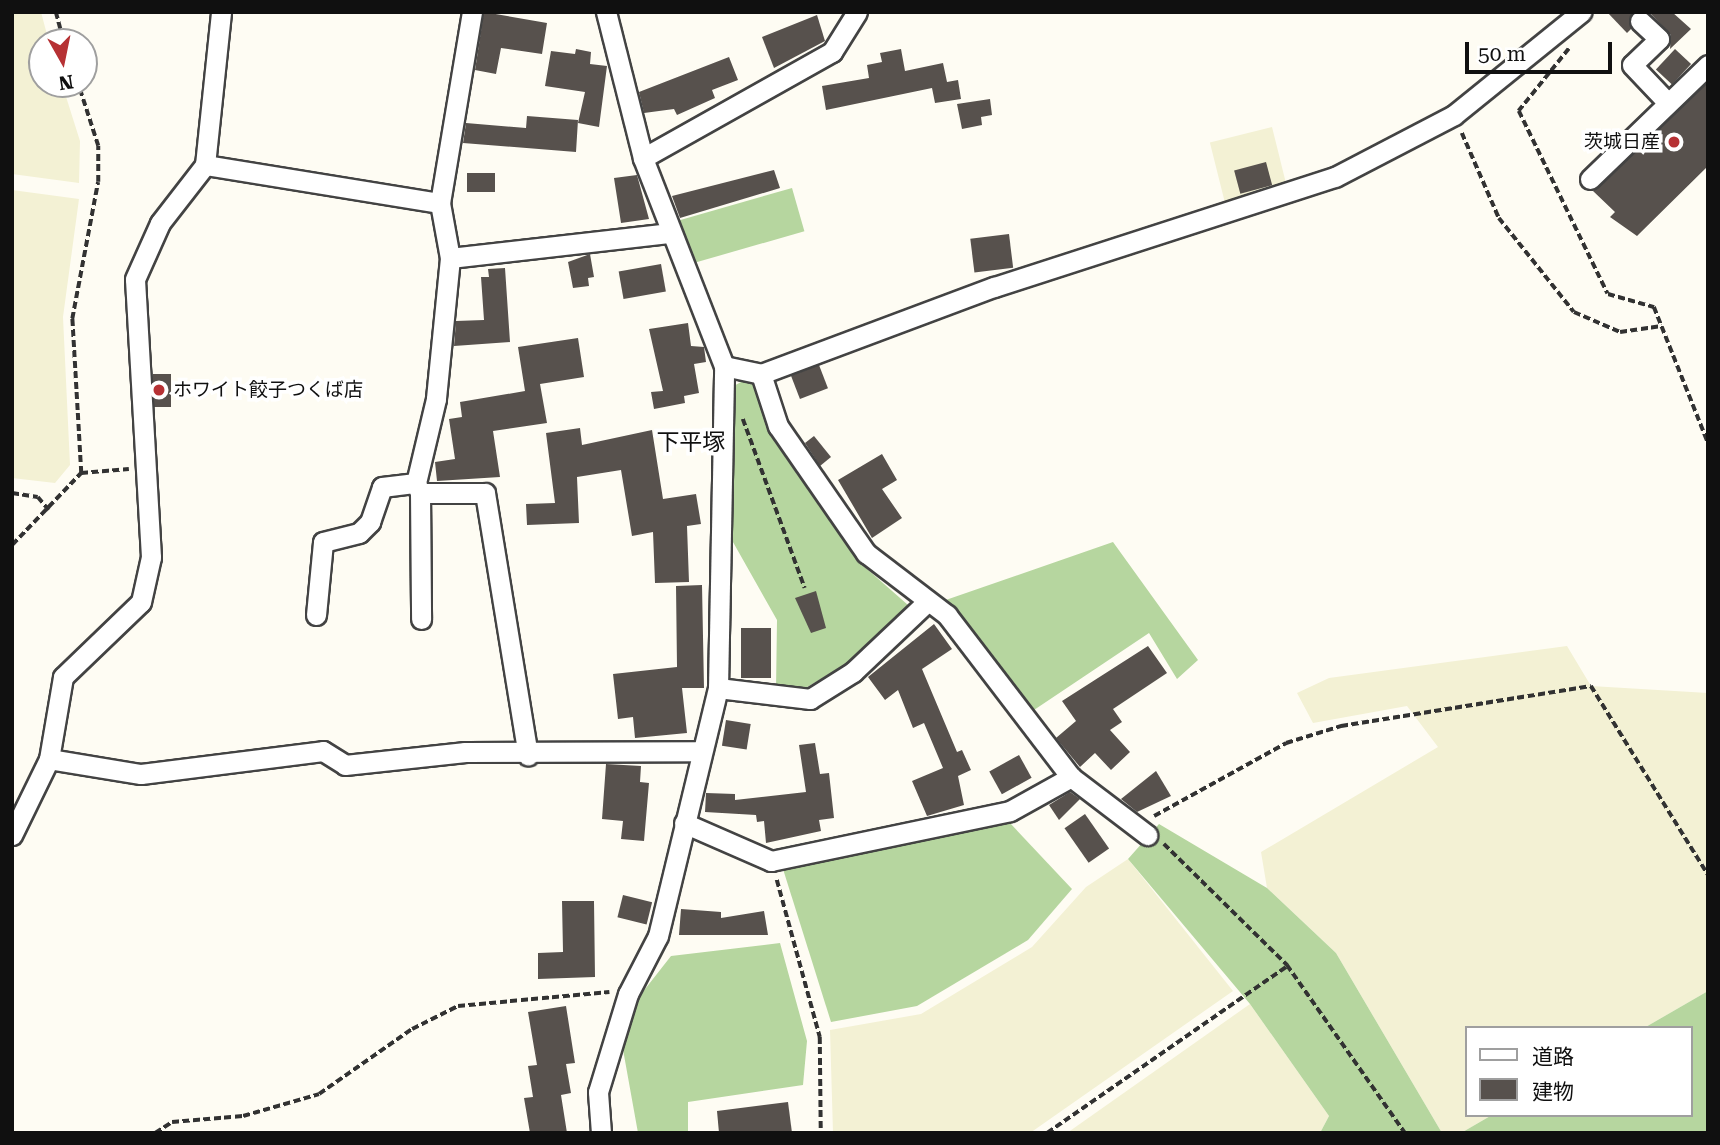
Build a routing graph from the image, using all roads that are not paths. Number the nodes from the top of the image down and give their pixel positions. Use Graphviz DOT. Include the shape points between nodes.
graph roads {
  1 [pos="221,12"];
  2 [pos="472,12"];
  3 [pos="606,12"];
  4 [pos="857,12"];
  5 [pos="1581,12"];
  6 [pos="1640,21"];
  7 [pos="1708,65"];
  8 [pos="1668,103"];
  9 [pos="643,158"];
  10 [pos="205,165"];
  11 [pos="1590,179"];
  12 [pos="440,203"];
  13 [pos="671,233"];
  14 [pos="450,258"];
  15 [pos="724,366"];
  16 [pos="761,374"];
  17 [pos="418,488"];
  18 [pos="928,601"];
  19 [pos="316,615"];
  20 [pos="421,619"];
  21 [pos="718,688"];
  22 [pos="701,751"];
  23 [pos="527,755"];
  24 [pos="50,759"];
  25 [pos="1071,777"];
  26 [pos="684,823"];
  27 [pos="12,835"];
  28 [pos="1147,835"];
  29 [pos="601,1133"];
  1 -- 10 [label="street"];
  2 -- 12 [label="street"];
  3 -- 9 [label="street"];
  4 -- 9 [label="street" via="832,52"];
  5 -- 16 [label="street" via="1454,115 1335,177 994,287"];
  6 -- 8 [label="street" via="1659,39 1632,65"];
  7 -- 8 [label="street"];
  8 -- 11 [label="street"];
  9 -- 13 [label="street"];
  10 -- 12 [label="street"];
  10 -- 24 [label="street" via="160,223 135,279 142,468 151,557 141,602 64,677"];
  12 -- 14 [label="street"];
  13 -- 14 [label="street"];
  13 -- 15 [label="street"];
  14 -- 17 [label="street" via="436,399"];
  15 -- 16 [label="street"];
  15 -- 21 [label="street"];
  16 -- 18 [label="street" via="778,426 866,553"];
  17 -- 19 [label="street" via="382,487 370,522 359,533 323,542"];
  17 -- 20 [label="street"];
  17 -- 23 [label="street" via="485,493"];
  18 -- 21 [label="street" via="853,672 810,699"];
  18 -- 25 [label="street" via="947,615"];
  21 -- 22 [label="street"];
  22 -- 23 [label="street"];
  22 -- 26 [label="street"];
  23 -- 24 [label="street" via="465,752 345,765 323,751 141,774"];
  24 -- 27 [label="street"];
  25 -- 26 [label="street" via="1010,811 771,861"];
  25 -- 28 [label="street" via="1125,823"];
  26 -- 29 [label="street" via="658,936 628,994 598,1092"];
}
